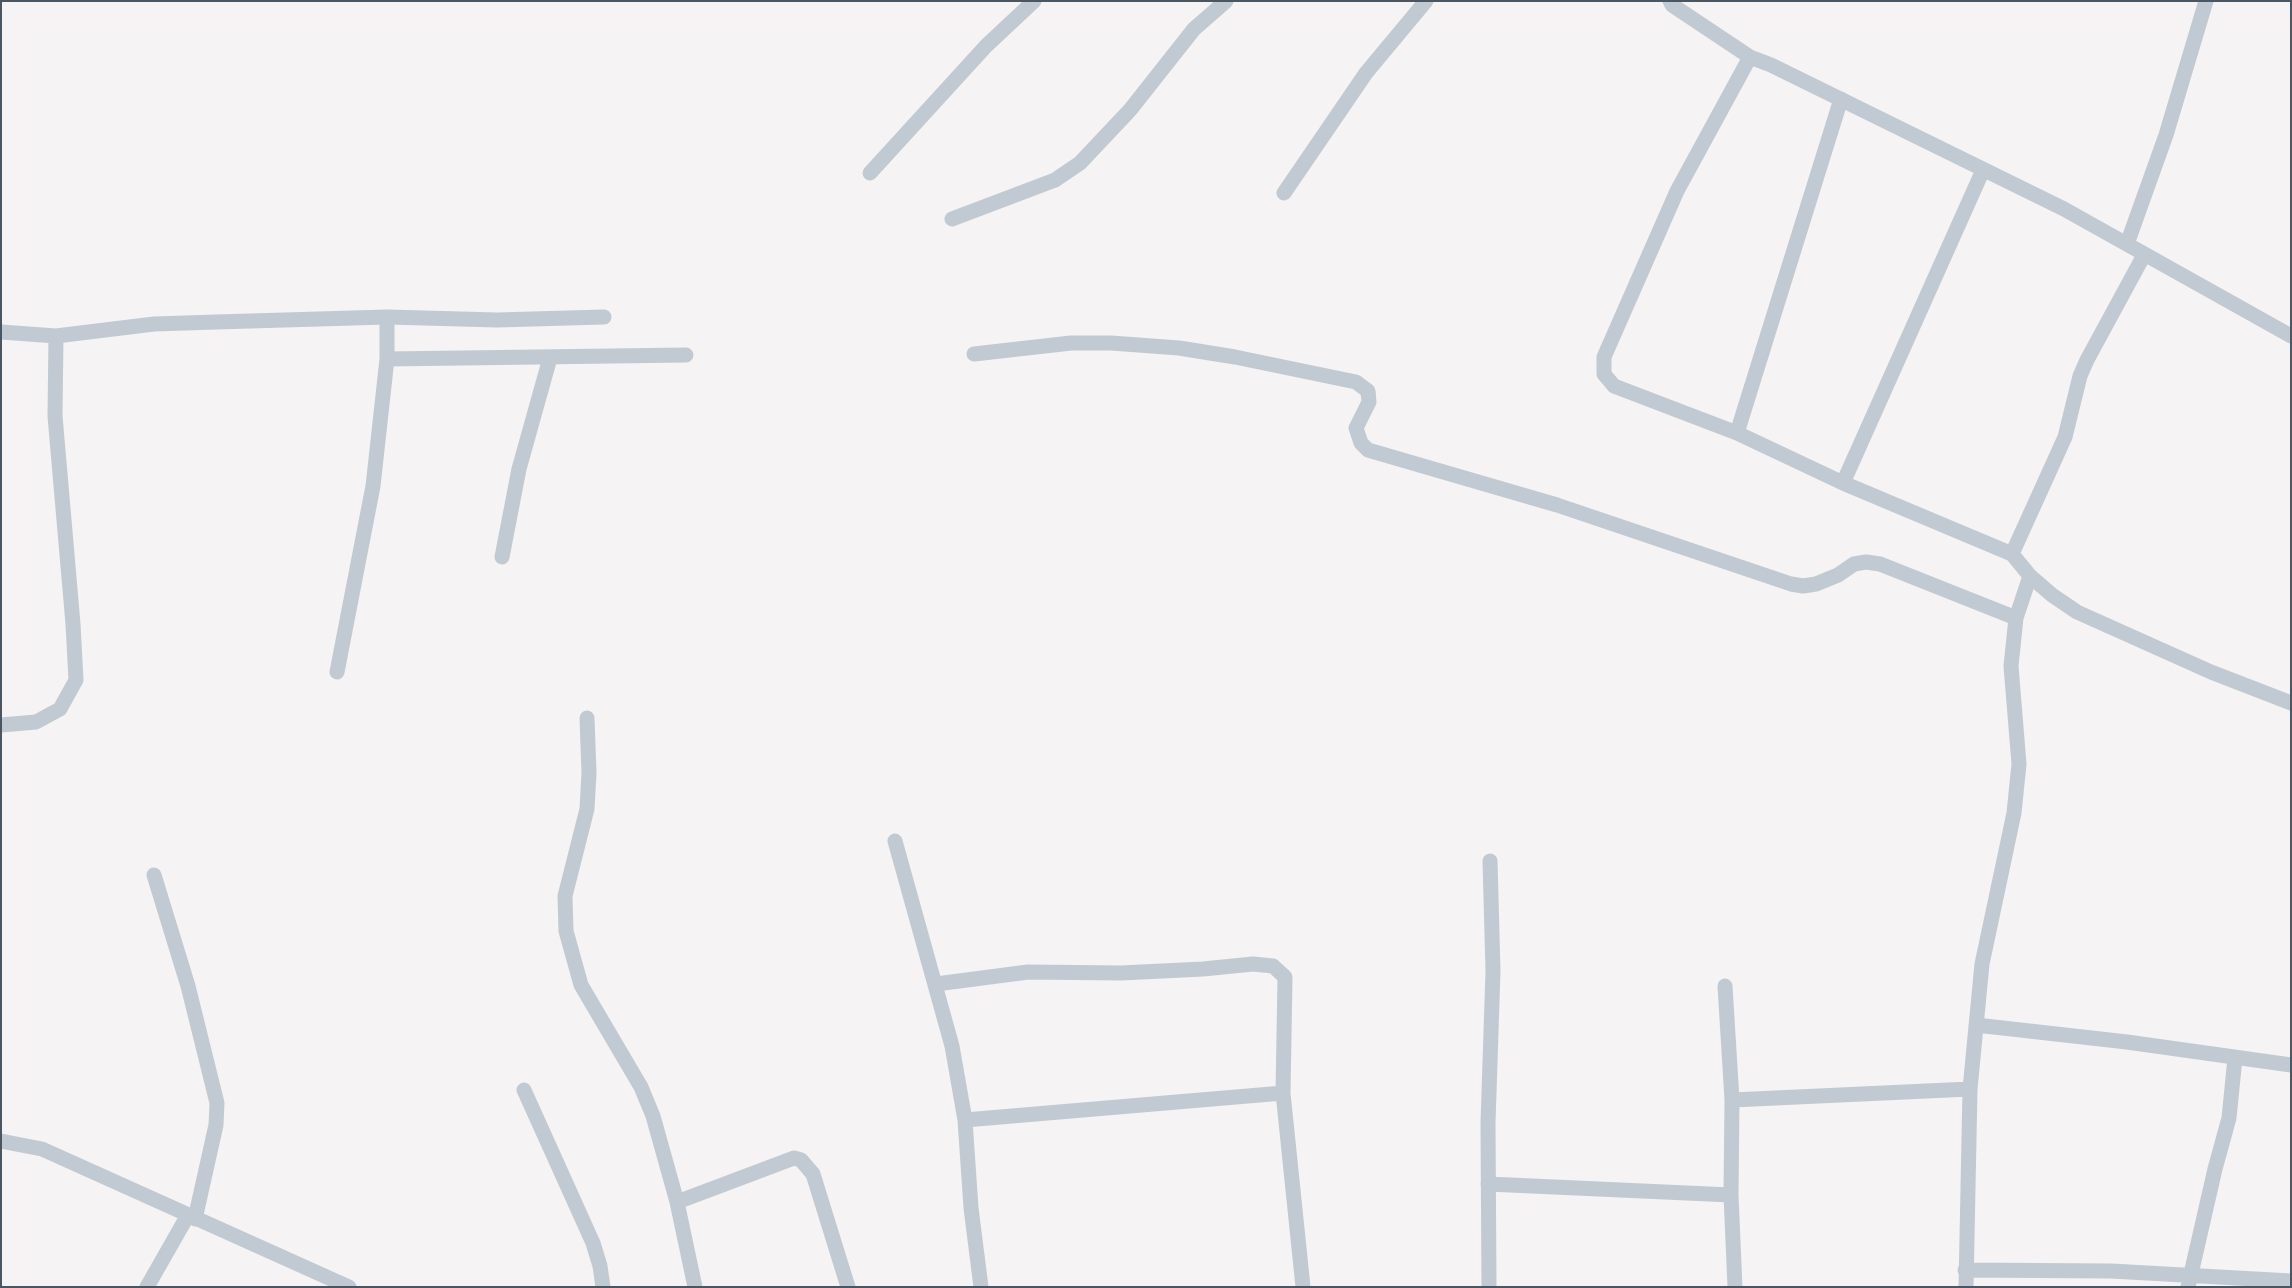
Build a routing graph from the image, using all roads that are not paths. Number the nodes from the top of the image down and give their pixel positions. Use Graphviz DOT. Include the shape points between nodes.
graph roads {
  1 [pos="1034,1"];
  2 [pos="1226,1"];
  3 [pos="1426,1"];
  4 [pos="1670,1"];
  5 [pos="2206,1"];
  6 [pos="1750,57"];
  7 [pos="1841,99"];
  8 [pos="1983,170"];
  9 [pos="870,172"];
  10 [pos="1284,193"];
  11 [pos="952,219"];
  12 [pos="2127,244"];
  13 [pos="2144,255"];
  14 [pos="386,317"];
  15 [pos="604,317"];
  16 [pos="1,332"];
  17 [pos="56,336"];
  18 [pos="2291,336"];
  19 [pos="974,354"];
  20 [pos="686,355"];
  21 [pos="550,358"];
  22 [pos="387,359"];
  23 [pos="1737,433"];
  24 [pos="1843,483"];
  25 [pos="2012,554"];
  26 [pos="502,557"];
  27 [pos="2030,576"];
  28 [pos="2016,618"];
  29 [pos="337,672"];
  30 [pos="2291,703"];
  31 [pos="587,718"];
  32 [pos="1,725"];
  33 [pos="895,841"];
  34 [pos="1490,861"];
  35 [pos="154,875"];
  36 [pos="936,984"];
  37 [pos="1725,986"];
  38 [pos="1976,1025"];
  39 [pos="2235,1058"];
  40 [pos="2291,1065"];
  41 [pos="1970,1089"];
  42 [pos="524,1090"];
  43 [pos="1283,1093"];
  44 [pos="1732,1100"];
  45 [pos="965,1120"];
  46 [pos="1,1141"];
  47 [pos="1488,1184"];
  48 [pos="1731,1195"];
  49 [pos="677,1202"];
  50 [pos="192,1217"];
  51 [pos="1965,1270"];
  52 [pos="2190,1281"];
  53 [pos="2291,1281"];
  54 [pos="147,1287"];
  55 [pos="349,1287"];
  56 [pos="603,1287"];
  57 [pos="695,1287"];
  58 [pos="848,1287"];
  59 [pos="981,1287"];
  60 [pos="1303,1287"];
  61 [pos="1489,1287"];
  62 [pos="1735,1287"];
  63 [pos="1966,1287"];
  1 -- 9 [label="street" via="986,46"];
  2 -- 11 [label="street" via="1194,29 1135,104 1080,163 1055,180"];
  3 -- 10 [label="street" via="1366,73"];
  4 -- 6 [label="street"];
  5 -- 12 [label="street" via="2166,135"];
  6 -- 7 [label="street"];
  6 -- 23 [label="street" via="1677,192 1604,357 1604,374 1614,386"];
  7 -- 8 [label="street"];
  7 -- 23 [label="street"];
  8 -- 12 [label="street"];
  8 -- 24 [label="street"];
  12 -- 13 [label="street"];
  13 -- 18 [label="street"];
  13 -- 25 [label="street" via="2087,360 2065,437"];
  14 -- 15 [label="street" via="497,320"];
  14 -- 17 [label="street" via="154,324"];
  14 -- 22 [label="street"];
  16 -- 17 [label="street"];
  17 -- 32 [label="street" via="54,416 76,680 60,709 36,722"];
  19 -- 28 [label="street" via="1111,343 1179,348 1356,382 1368,391 1370,402 1356,428 1368,450 1557,505 1791,584 1816,584 1854,564 1880,564"];
  20 -- 21 [label="street"];
  21 -- 22 [label="street"];
  21 -- 26 [label="street" via="519,469"];
  22 -- 29 [label="street" via="373,486"];
  23 -- 24 [label="street"];
  24 -- 25 [label="street"];
  25 -- 27 [label="street"];
  27 -- 28 [label="street"];
  27 -- 30 [label="street" via="2077,612 2211,672"];
  28 -- 38 [label="street" via="2011,666 2019,764 2001,881 1986,941"];
  31 -- 49 [label="street" via="587,809 565,896 566,931 581,985 641,1087 653,1116"];
  33 -- 36 [label="street"];
  34 -- 47 [label="street" via="1493,971"];
  35 -- 50 [label="street" via="188,986 217,1103 216,1126"];
  36 -- 43 [label="street" via="1028,972 1120,973 1253,964 1273,966 1285,977"];
  36 -- 45 [label="street" via="952,1046"];
  37 -- 44 [label="street"];
  38 -- 39 [label="street"];
  38 -- 41 [label="street"];
  39 -- 40 [label="street"];
  39 -- 52 [label="street" via="2229,1118"];
  41 -- 44 [label="street"];
  41 -- 51 [label="street"];
  42 -- 56 [label="street" via="593,1243"];
  43 -- 45 [label="street"];
  43 -- 60 [label="street"];
  44 -- 48 [label="street"];
  45 -- 59 [label="street"];
  46 -- 50 [label="street" via="42,1149"];
  47 -- 48 [label="street"];
  47 -- 61 [label="street"];
  48 -- 62 [label="street"];
  49 -- 57 [label="street"];
  49 -- 58 [label="street" via="794,1158 801,1160 813,1174"];
  50 -- 54 [label="street"];
  50 -- 55 [label="street"];
  51 -- 52 [label="street" via="2111,1271"];
  51 -- 63 [label="street"];
  52 -- 53 [label="street"];
}
